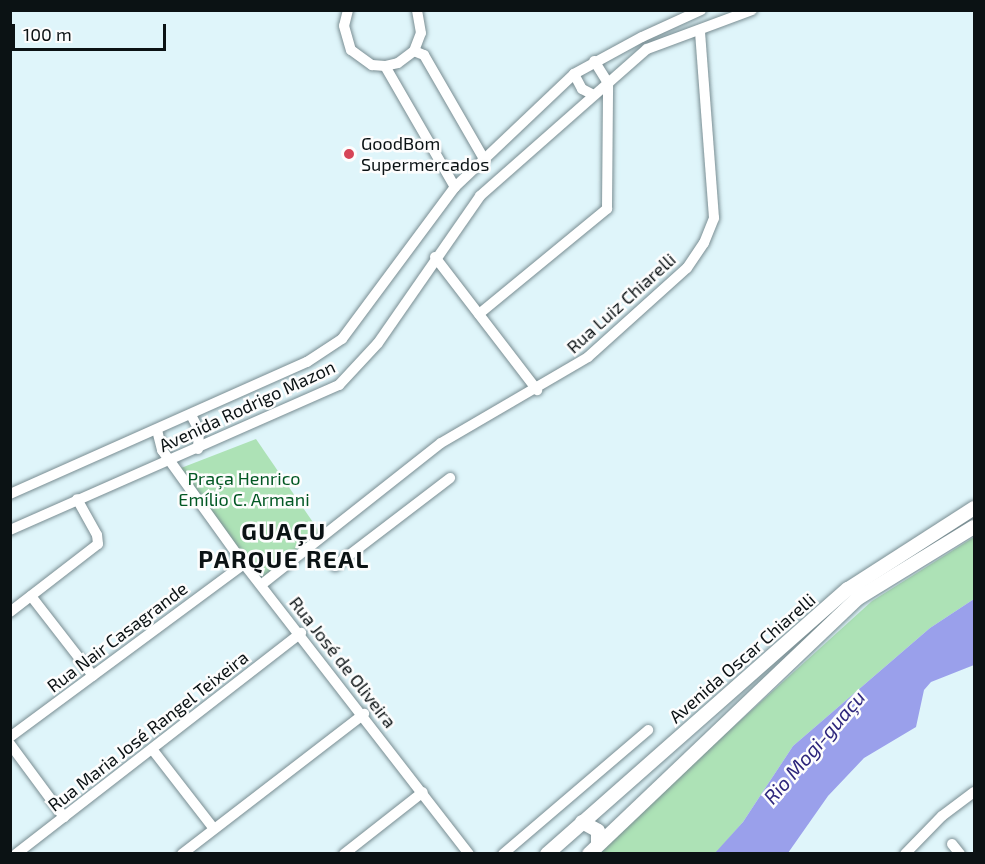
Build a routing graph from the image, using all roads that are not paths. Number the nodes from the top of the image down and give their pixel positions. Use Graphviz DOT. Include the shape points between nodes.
graph roads {
  1 [pos="417,10"];
  2 [pos="701,10"];
  3 [pos="752,10"];
  4 [pos="346,11"];
  5 [pos="700,31"];
  6 [pos="414,51"];
  7 [pos="594,61"];
  8 [pos="385,66"];
  9 [pos="574,74"];
  10 [pos="608,83"];
  11 [pos="594,95"];
  12 [pos="484,159"];
  13 [pos="455,187"];
  14 [pos="435,257"];
  15 [pos="479,314"];
  16 [pos="537,390"];
  17 [pos="191,415"];
  18 [pos="157,430"];
  19 [pos="198,449"];
  20 [pos="171,460"];
  21 [pos="450,478"];
  22 [pos="10,494"];
  23 [pos="77,499"];
  24 [pos="975,508"];
  25 [pos="975,527"];
  26 [pos="10,530"];
  27 [pos="244,564"];
  28 [pos="335,566"];
  29 [pos="261,585"];
  30 [pos="31,596"];
  31 [pos="10,612"];
  32 [pos="301,633"];
  33 [pos="93,676"];
  34 [pos="364,714"];
  35 [pos="648,730"];
  36 [pos="10,737"];
  37 [pos="10,744"];
  38 [pos="152,749"];
  39 [pos="423,792"];
  40 [pos="975,792"];
  41 [pos="64,817"];
  42 [pos="582,822"];
  43 [pos="214,829"];
  44 [pos="952,844"];
  45 [pos="593,849"];
  46 [pos="16,854"];
  47 [pos="182,854"];
  48 [pos="344,854"];
  49 [pos="469,854"];
  50 [pos="503,854"];
  51 [pos="547,854"];
  52 [pos="905,854"];
  53 [pos="960,854"];
  1 -- 6 [label="street" via="421,33"];
  2 -- 7 [label="street, Avenida Rodrigo Mazon"];
  3 -- 5 [label="street, Avenida Rodrigo Mazon"];
  4 -- 8 [label="street" via="344,26 351,50 372,64"];
  5 -- 10 [label="street, Avenida Rodrigo Mazon" via="647,49"];
  5 -- 16 [label="street, Rua Luiz Chiarelli" via="714,218 704,243 687,268 588,357"];
  6 -- 8 [label="street" via="398,63"];
  6 -- 12 [label="street" via="424,55"];
  7 -- 9 [label="street, Avenida Rodrigo Mazon"];
  7 -- 10 [label="street"];
  8 -- 13 [label="street"];
  9 -- 11 [label="street" via="582,89"];
  9 -- 12 [label="street, Avenida Rodrigo Mazon"];
  10 -- 11 [label="street, Avenida Rodrigo Mazon"];
  10 -- 15 [label="street" via="607,208"];
  11 -- 14 [label="street, Avenida Rodrigo Mazon" via="480,196"];
  12 -- 13 [label="street, Avenida Rodrigo Mazon"];
  13 -- 17 [label="street, Avenida Rodrigo Mazon" via="342,339 307,363"];
  14 -- 15 [label="street"];
  14 -- 19 [label="street, Avenida Rodrigo Mazon" via="378,343 349,377"];
  15 -- 16 [label="street"];
  16 -- 29 [label="street, Rua Luiz Chiarelli" via="441,443"];
  17 -- 18 [label="street, Avenida Rodrigo Mazon"];
  17 -- 19 [label="street" via="199,430"];
  18 -- 20 [label="street, Rua José de Oliveira" via="159,443"];
  18 -- 22 [label="street, Avenida Rodrigo Mazon"];
  19 -- 20 [label="street, Avenida Rodrigo Mazon"];
  20 -- 23 [label="street, Avenida Rodrigo Mazon"];
  20 -- 27 [label="street, Rua José de Oliveira"];
  21 -- 28 [label="street"];
  23 -- 26 [label="street, Avenida Rodrigo Mazon"];
  23 -- 30 [label="street" via="98,544"];
  24 -- 42 [label="main road, Avenida Oscar Chiarelli" via="848,589"];
  25 -- 45 [label="main road, Avenida Oscar Chiarelli" via="858,598"];
  27 -- 29 [label="street, Rua José de Oliveira"];
  27 -- 33 [label="street, Rua Nair Casagrande"];
  29 -- 32 [label="street, Rua José de Oliveira"];
  30 -- 31 [label="street"];
  30 -- 33 [label="street"];
  32 -- 34 [label="street, Rua José de Oliveira"];
  32 -- 38 [label="street, Rua Maria José Rangel Teixeira"];
  33 -- 36 [label="street, Rua Nair Casagrande"];
  34 -- 39 [label="street, Rua José de Oliveira"];
  34 -- 43 [label="street"];
  35 -- 50 [label="street"];
  37 -- 41 [label="street"];
  38 -- 41 [label="street, Rua Maria José Rangel Teixeira"];
  38 -- 43 [label="street"];
  39 -- 48 [label="street"];
  39 -- 49 [label="street, Rua José de Oliveira"];
  40 -- 52 [label="street" via="942,816"];
  41 -- 46 [label="street, Rua Maria José Rangel Teixeira"];
  42 -- 45 [label="main road" via="598,831"];
  42 -- 51 [label="main road, Avenida Oscar Chiarelli"];
  43 -- 47 [label="street"];
  44 -- 53 [label="street"];
}
